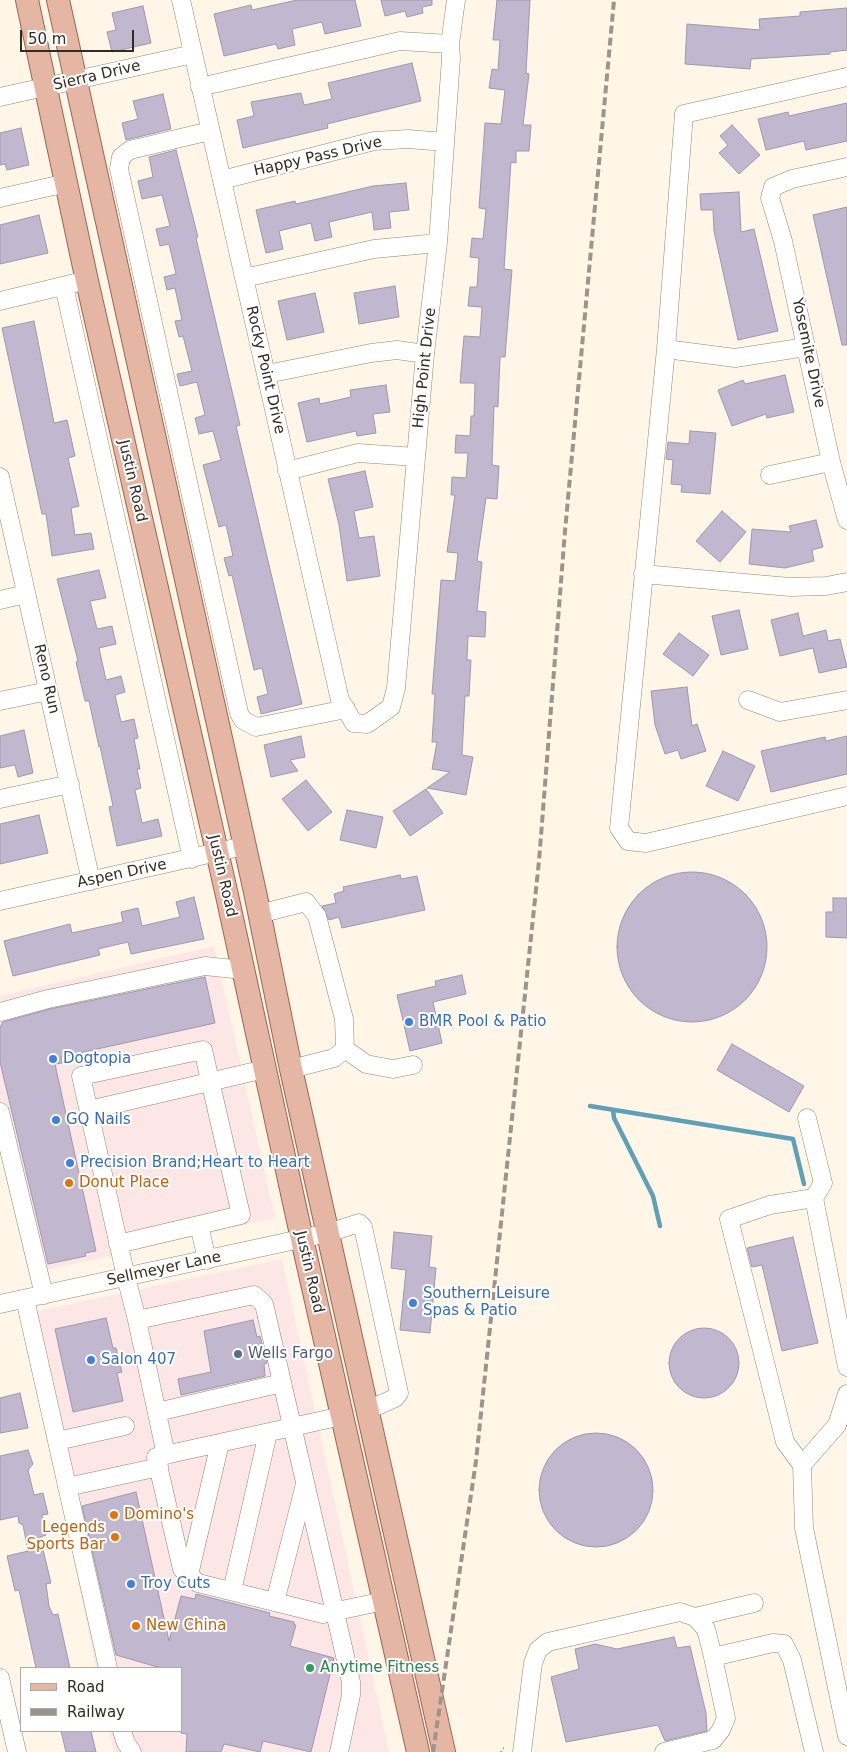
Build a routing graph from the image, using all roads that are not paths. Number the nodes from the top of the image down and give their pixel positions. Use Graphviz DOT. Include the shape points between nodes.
graph roads {
  1 [pos="27,0"];
  2 [pos="58,0"];
  3 [pos="181,0"];
  4 [pos="456,0"];
  5 [pos="450,44"];
  6 [pos="193,54"];
  7 [pos="847,77"];
  8 [pos="76,81"];
  9 [pos="47,87"];
  10 [pos="200,87"];
  11 [pos="0,97"];
  12 [pos="210,131"];
  13 [pos="444,142"];
  14 [pos="847,167"];
  15 [pos="222,180"];
  16 [pos="67,183"];
  17 [pos="0,198"];
  18 [pos="438,243"];
  19 [pos="244,278"];
  20 [pos="87,281"];
  21 [pos="64,286"];
  22 [pos="0,301"];
  23 [pos="806,346"];
  24 [pos="666,349"];
  25 [pos="425,354"];
  26 [pos="267,374"];
  27 [pos="416,457"];
  28 [pos="831,462"];
  29 [pos="287,471"];
  30 [pos="770,475"];
  31 [pos="0,477"];
  32 [pos="2,498"];
  33 [pos="847,520"];
  34 [pos="643,574"];
  35 [pos="847,582"];
  36 [pos="26,594"];
  37 [pos="0,600"];
  38 [pos="48,691"];
  39 [pos="748,700"];
  40 [pos="847,700"];
  41 [pos="0,701"];
  42 [pos="346,709"];
  43 [pos="367,724"];
  44 [pos="70,784"];
  45 [pos="847,796"];
  46 [pos="0,799"];
  47 [pos="244,846"];
  48 [pos="216,853"];
  49 [pos="192,859"];
  50 [pos="91,881"];
  51 [pos="0,901"];
  52 [pos="259,914"];
  53 [pos="244,970"];
  54 [pos="0,1012"];
  55 [pos="345,1049"];
  56 [pos="413,1065"];
  57 [pos="265,1069"];
  58 [pos="291,1069"];
  59 [pos="210,1082"];
  60 [pos="88,1110"];
  61 [pos="0,1112"];
  62 [pos="807,1118"];
  63 [pos="814,1198"];
  64 [pos="199,1225"];
  65 [pos="328,1233"];
  66 [pos="302,1239"];
  67 [pos="118,1244"];
  68 [pos="207,1260"];
  69 [pos="126,1278"];
  70 [pos="44,1295"];
  71 [pos="25,1299"];
  72 [pos="0,1304"];
  73 [pos="137,1320"];
  74 [pos="847,1366"];
  75 [pos="282,1384"];
  76 [pos="847,1394"];
  77 [pos="368,1410"];
  78 [pos="157,1412"];
  79 [pos="342,1416"];
  80 [pos="125,1426"];
  81 [pos="292,1427"];
  82 [pos="268,1433"];
  83 [pos="57,1441"];
  84 [pos="220,1443"];
  85 [pos="162,1461"];
  86 [pos="802,1465"];
  87 [pos="305,1484"];
  88 [pos="68,1487"];
  89 [pos="189,1575"];
  90 [pos="232,1591"];
  91 [pos="384,1600"];
  92 [pos="275,1602"];
  93 [pos="754,1603"];
  94 [pos="335,1611"];
  95 [pos="695,1617"];
  96 [pos="712,1657"];
  97 [pos="108,1667"];
  98 [pos="0,1678"];
  99 [pos="122,1732"];
  100 [pos="847,1736"];
  101 [pos="686,1749"];
  102 [pos="17,1752"];
  103 [pos="132,1752"];
  104 [pos="339,1752"];
  105 [pos="418,1752"];
  106 [pos="444,1752"];
  107 [pos="522,1752"];
  108 [pos="664,1752"];
  109 [pos="814,1752"];
  1 -- 9 [label="main road, Justin Road"];
  2 -- 8 [label="main road, Justin Road"];
  3 -- 6 [label="street, Rocky Point Drive"];
  4 -- 5 [label="street, High Point Drive"];
  5 -- 10 [label="street" via="400,41"];
  5 -- 13 [label="street, High Point Drive"];
  6 -- 8 [label="street, Sierra Drive"];
  6 -- 10 [label="street, Rocky Point Drive"];
  7 -- 24 [label="street" via="684,114"];
  8 -- 9 [label="street, Sierra Drive"];
  8 -- 47 [label="main road, Justin Road"];
  9 -- 11 [label="street, Sierra Drive"];
  9 -- 16 [label="main road, Justin Road"];
  10 -- 12 [label="street, Rocky Point Drive"];
  12 -- 15 [label="street, Rocky Point Drive"];
  12 -- 42 [label="street" via="130,150 122,157 119,169 239,712 243,720 256,727"];
  13 -- 15 [label="street, Happy Pass Drive" via="374,141"];
  13 -- 18 [label="street, High Point Drive"];
  14 -- 23 [label="street, Yosemite Drive" via="792,179 773,187 770,198"];
  15 -- 19 [label="street, Rocky Point Drive"];
  16 -- 17 [label="street"];
  16 -- 20 [label="main road, Justin Road"];
  18 -- 19 [label="street" via="374,249"];
  18 -- 25 [label="street, High Point Drive"];
  19 -- 26 [label="street, Rocky Point Drive"];
  20 -- 21 [label="street"];
  20 -- 48 [label="main road, Justin Road"];
  21 -- 22 [label="street"];
  21 -- 49 [label="street"];
  23 -- 24 [label="street" via="734,358"];
  23 -- 28 [label="street, Yosemite Drive"];
  24 -- 34 [label="street"];
  25 -- 26 [label="street" via="397,350 371,353"];
  25 -- 27 [label="street, High Point Drive"];
  26 -- 29 [label="street, Rocky Point Drive"];
  27 -- 29 [label="street" via="358,453"];
  27 -- 43 [label="street, High Point Drive" via="396,688 391,707"];
  28 -- 30 [label="street"];
  28 -- 33 [label="street, Yosemite Drive"];
  29 -- 42 [label="street, Rocky Point Drive" via="340,700"];
  31 -- 32 [label="street, Reno Run"];
  32 -- 36 [label="street, Reno Run"];
  34 -- 35 [label="street" via="790,588"];
  34 -- 45 [label="street" via="619,828 628,841 646,843"];
  36 -- 37 [label="street"];
  36 -- 38 [label="street, Reno Run"];
  38 -- 41 [label="street"];
  38 -- 44 [label="street, Reno Run"];
  39 -- 40 [label="street" via="780,712"];
  42 -- 43 [label="street, Rocky Point Drive" via="354,723"];
  44 -- 46 [label="street"];
  44 -- 50 [label="street, Reno Run"];
  47 -- 48 [label="street, Aspen Drive"];
  47 -- 52 [label="main road, Justin Road"];
  48 -- 49 [label="street, Aspen Drive"];
  48 -- 53 [label="main road, Justin Road"];
  49 -- 50 [label="street, Aspen Drive"];
  50 -- 51 [label="street, Aspen Drive"];
  52 -- 55 [label="street" via="306,902 317,916 344,1018"];
  52 -- 58 [label="main road, Justin Road"];
  53 -- 54 [label="street" via="205,966"];
  53 -- 57 [label="main road, Justin Road"];
  53 -- 58 [label="main road" via="273,1037 278,1061"];
  55 -- 56 [label="street" via="366,1064 393,1069"];
  55 -- 58 [label="street" via="334,1058"];
  57 -- 59 [label="street"];
  57 -- 66 [label="main road, Justin Road"];
  58 -- 65 [label="main road, Justin Road"];
  59 -- 60 [label="street"];
  59 -- 60 [label="street" via="203,1050 81,1076"];
  59 -- 64 [label="street" via="241,1215"];
  60 -- 67 [label="street"];
  61 -- 70 [label="street"];
  62 -- 63 [label="street" via="823,1183"];
  63 -- 74 [label="street"];
  63 -- 86 [label="street" via="770,1205 729,1220 785,1442"];
  64 -- 67 [label="street"];
  64 -- 68 [label="street"];
  65 -- 66 [label="street, Sellmeyer Lane"];
  65 -- 77 [label="main road, Justin Road"];
  65 -- 77 [label="street, Sellmeyer Lane" via="359,1224 364,1228 399,1393"];
  66 -- 68 [label="street, Sellmeyer Lane"];
  66 -- 79 [label="main road, Justin Road"];
  67 -- 69 [label="street"];
  68 -- 69 [label="street, Sellmeyer Lane"];
  69 -- 70 [label="street, Sellmeyer Lane"];
  69 -- 73 [label="street"];
  70 -- 71 [label="street, Sellmeyer Lane"];
  71 -- 72 [label="street, Sellmeyer Lane"];
  71 -- 83 [label="street"];
  73 -- 75 [label="street" via="254,1295 264,1304"];
  73 -- 78 [label="street"];
  75 -- 78 [label="street"];
  75 -- 81 [label="street"];
  76 -- 86 [label="street" via="837,1425"];
  77 -- 106 [label="main road, Justin Road"];
  78 -- 85 [label="street"];
  79 -- 81 [label="street"];
  79 -- 91 [label="main road, Justin Road"];
  80 -- 83 [label="street"];
  81 -- 82 [label="street"];
  81 -- 87 [label="street"];
  82 -- 84 [label="street"];
  82 -- 90 [label="street"];
  83 -- 88 [label="street"];
  84 -- 85 [label="street"];
  84 -- 89 [label="street"];
  85 -- 88 [label="street"];
  85 -- 89 [label="street" via="182,1569"];
  86 -- 100 [label="street" via="804,1528"];
  87 -- 92 [label="street"];
  87 -- 94 [label="street"];
  88 -- 97 [label="street"];
  89 -- 90 [label="street" via="198,1583"];
  90 -- 92 [label="street"];
  91 -- 94 [label="street"];
  91 -- 105 [label="main road, Justin Road"];
  92 -- 94 [label="street" via="323,1614"];
  93 -- 95 [label="street"];
  94 -- 104 [label="street" via="351,1682"];
  95 -- 96 [label="street" via="706,1629"];
  95 -- 107 [label="street" via="680,1612 548,1642 538,1650 533,1663"];
  96 -- 101 [label="street" via="726,1718 713,1740"];
  96 -- 109 [label="street" via="773,1643 784,1644 792,1660"];
  98 -- 102 [label="street"];
  99 -- 103 [label="street"];
  101 -- 108 [label="street"];
}
